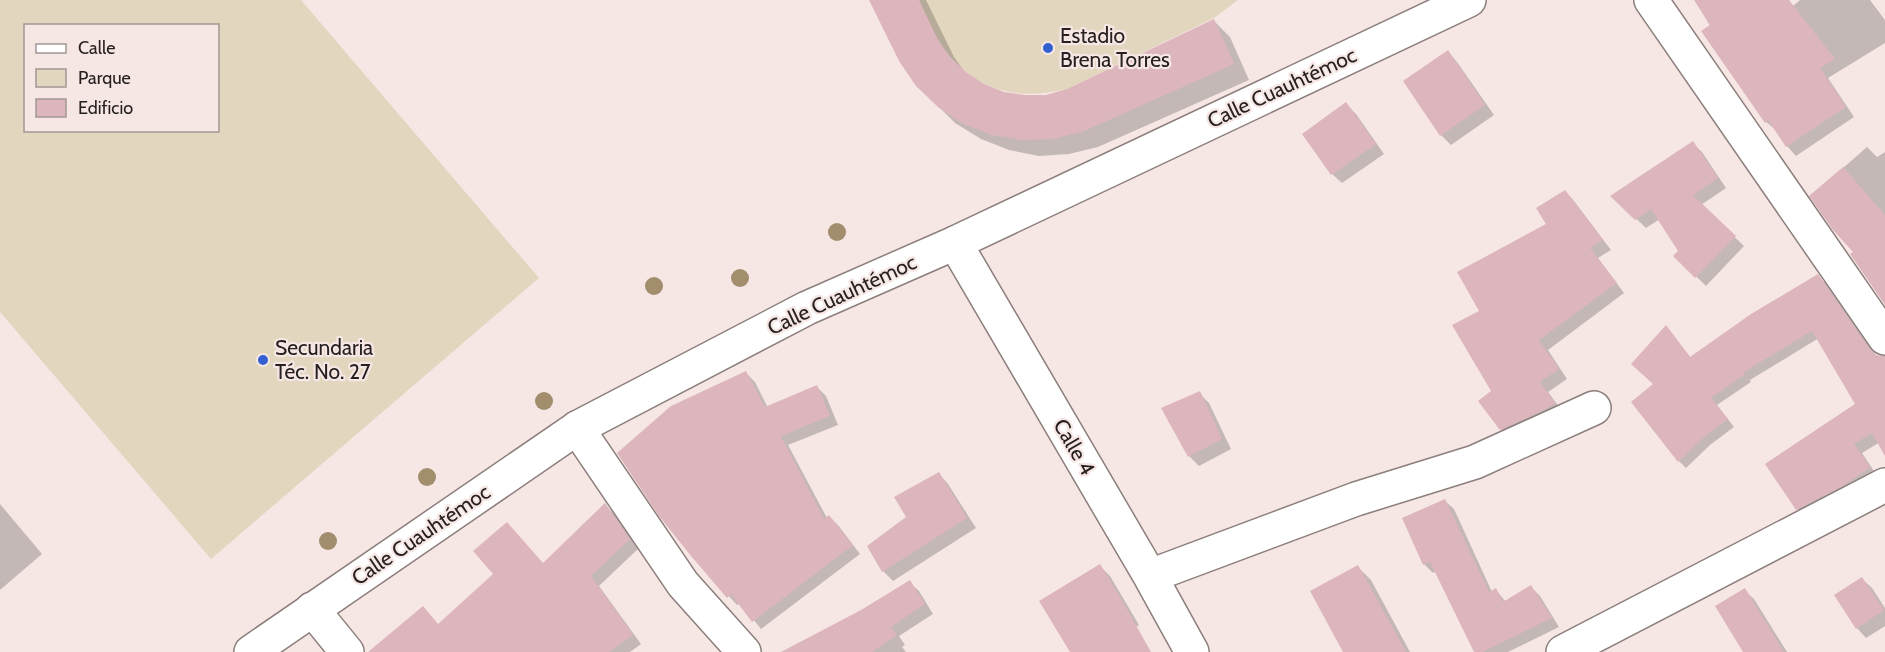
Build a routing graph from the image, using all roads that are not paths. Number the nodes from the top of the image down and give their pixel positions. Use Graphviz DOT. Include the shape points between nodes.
graph roads {
  1 [pos="1469,0"];
  2 [pos="1651,0"];
  3 [pos="955,243"];
  4 [pos="1885,338"];
  5 [pos="1594,408"];
  6 [pos="578,428"];
  7 [pos="1885,485"];
  8 [pos="1150,576"];
  9 [pos="312,609"];
  10 [pos="251,652"];
  11 [pos="347,652"];
  12 [pos="744,652"];
  13 [pos="1192,652"];
  14 [pos="1563,652"];
  1 -- 3 [label="street, Calle Cuauhtémoc"];
  2 -- 4 [label="street"];
  3 -- 6 [label="street, Calle Cuauhtémoc" via="807,308"];
  3 -- 8 [label="street, Calle 4"];
  5 -- 8 [label="street" via="1475,462 1356,499"];
  6 -- 9 [label="street, Calle Cuauhtémoc"];
  6 -- 12 [label="street" via="683,584"];
  7 -- 14 [label="street"];
  8 -- 13 [label="street, Calle 4"];
  9 -- 10 [label="street, Calle Cuauhtémoc"];
  9 -- 11 [label="street"];
}
